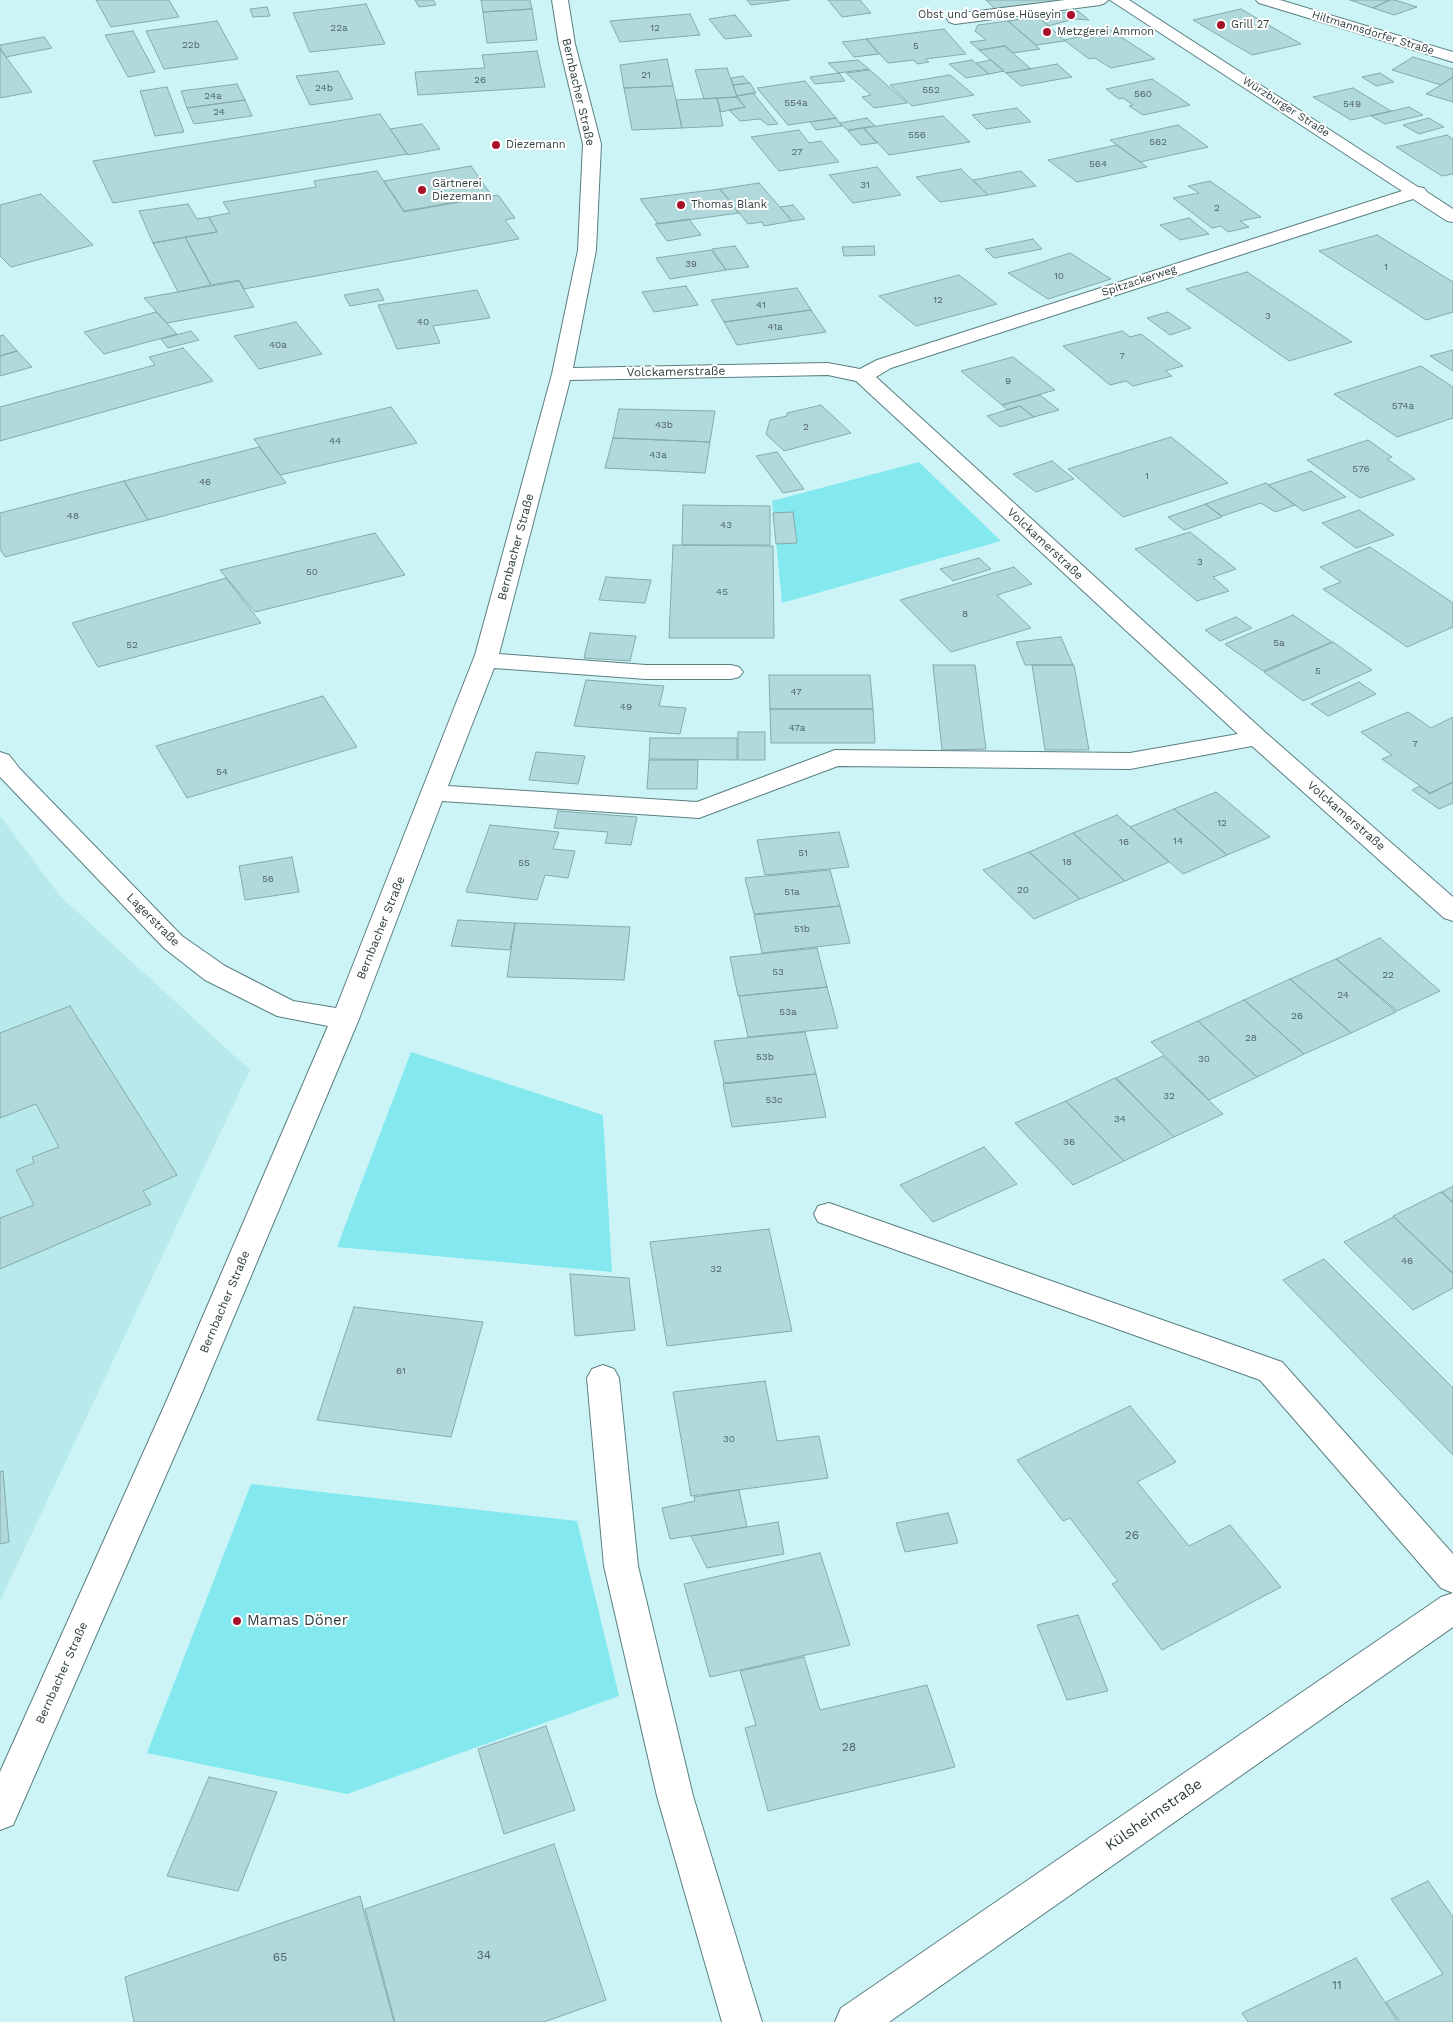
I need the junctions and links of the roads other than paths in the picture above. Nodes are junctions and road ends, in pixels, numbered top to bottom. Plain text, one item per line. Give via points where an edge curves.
1 (560, 0) edge
2 (1100, 0) edge
3 (1118, 0) edge
4 (1264, 0) edge
5 (955, 19) dead end
6 (1453, 57) edge
7 (1418, 192) junction
8 (1453, 217) edge
9 (562, 374) junction
10 (863, 376) junction
11 (485, 660) junction
12 (732, 672) dead end
13 (1257, 738) junction
14 (0, 760) edge
15 (434, 793) junction
16 (1453, 912) edge
17 (345, 1019) junction
18 (829, 1214) dead end
19 (602, 1378) dead end
20 (1453, 1578) edge
21 (1453, 1608) edge
22 (0, 1813) edge
23 (742, 2022) edge
24 (855, 2022) edge

1 - 9 street, Bernbacher Straße via 567,44 592,144 587,250
2 - 5 street
3 - 7 street, Würzburger Straße
4 - 6 street, Hiltmannsdorfer Straße
7 - 8 street, Würzburger Straße
7 - 10 street, Spitzackerweg via 884,364
9 - 10 street, Volckamerstraße via 828,370
9 - 11 street, Bernbacher Straße
10 - 13 street, Volckamerstraße
11 - 12 street via 646,672
11 - 15 street, Bernbacher Straße
13 - 15 street via 1130,761 836,758 699,810
13 - 16 street, Volckamerstraße
14 - 17 street, Lagerstraße via 173,942 215,973 287,1009
15 - 17 street, Bernbacher Straße
17 - 22 street, Bernbacher Straße via 182,1402
18 - 20 street via 1271,1371
19 - 23 street via 622,1566 675,1796
21 - 24 street, Külsheimstraße

